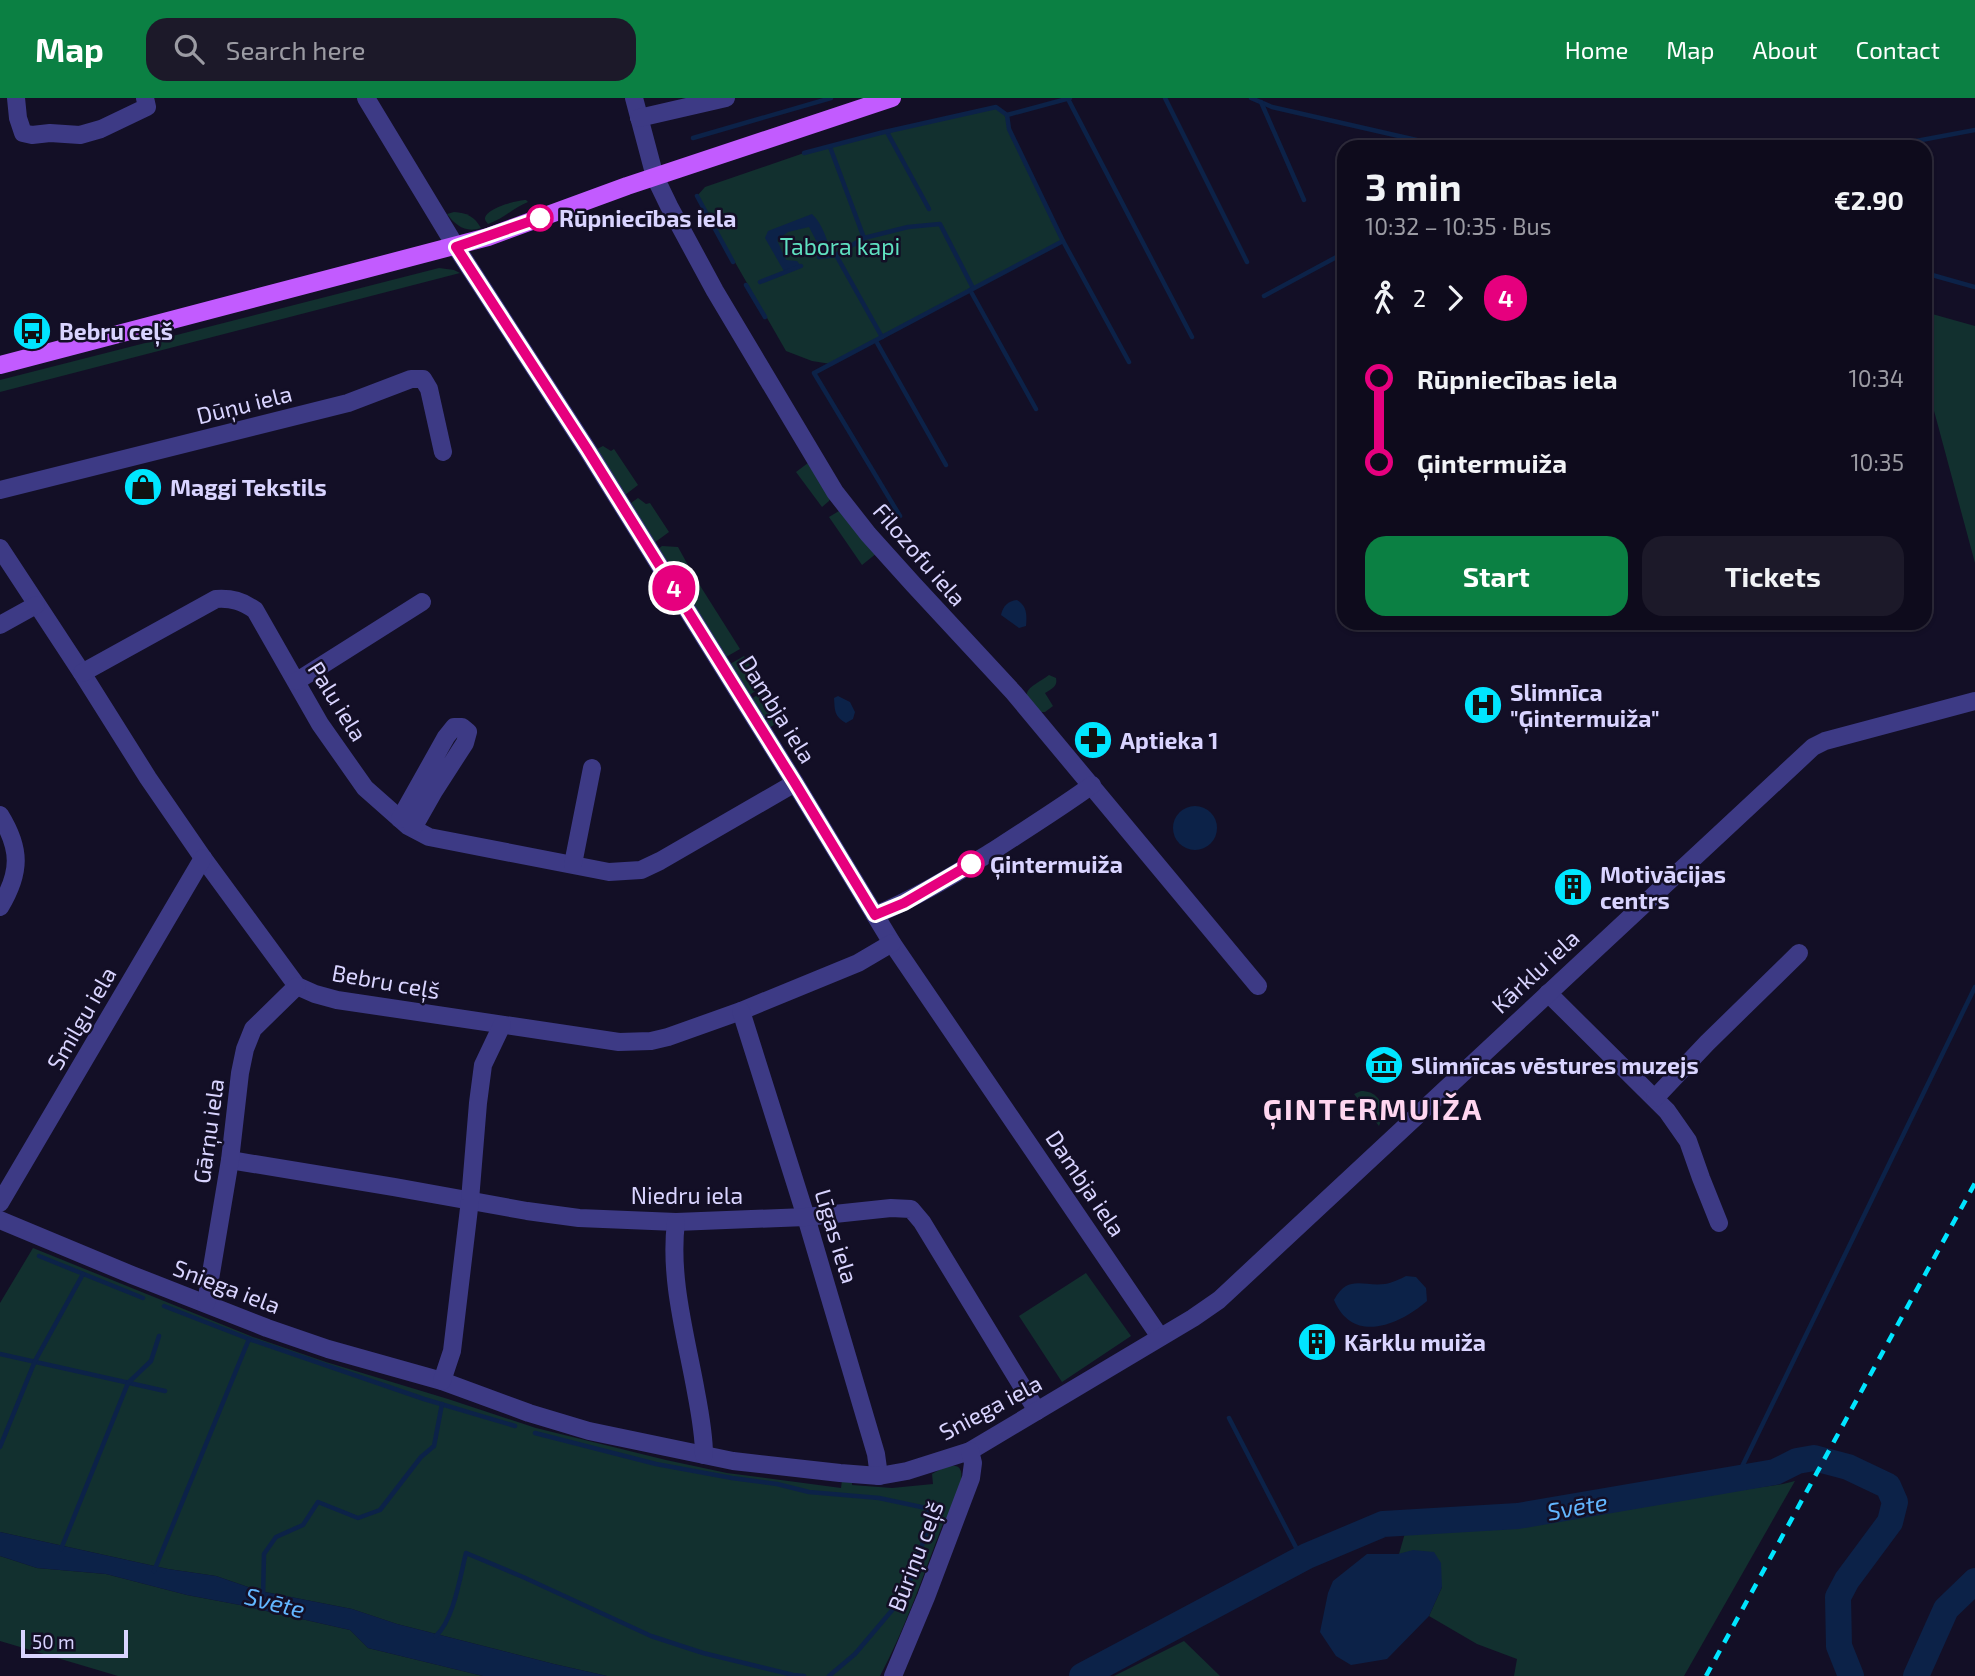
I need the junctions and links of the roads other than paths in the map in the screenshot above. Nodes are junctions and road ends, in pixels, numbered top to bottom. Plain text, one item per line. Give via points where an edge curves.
1 (16, 98) edge
2 (145, 98) edge
3 (366, 98) edge
4 (634, 98) edge
5 (726, 98) edge
6 (892, 98) edge
7 (639, 118) junction
8 (655, 177) junction
9 (456, 247) junction
10 (0, 365) edge
11 (443, 452) dead end
12 (0, 490) edge
13 (0, 548) edge
14 (422, 602) dead end
15 (36, 605) junction
16 (0, 625) edge
17 (82, 673) junction
18 (297, 681) junction
19 (1975, 701) edge
20 (592, 768) dead end
21 (795, 783) junction
22 (1091, 785) junction
23 (0, 815) edge
24 (407, 824) junction
25 (203, 858) junction
26 (573, 864) junction
27 (0, 907) edge
28 (875, 915) junction
29 (892, 943) junction
30 (1799, 953) dead end
31 (297, 986) junction
32 (1258, 986) dead end
33 (1548, 993) junction
34 (741, 1011) junction
35 (502, 1025) junction
36 (1655, 1098) junction
37 (230, 1160) junction
38 (470, 1200) junction
39 (0, 1203) edge
40 (806, 1217) junction
41 (0, 1220) edge
42 (676, 1222) junction
43 (1719, 1223) dead end
44 (206, 1303) junction
45 (1160, 1337) junction
46 (442, 1381) junction
47 (1037, 1411) junction
48 (970, 1451) junction
49 (704, 1455) junction
50 (878, 1476) junction
51 (893, 1676) edge

1 - 2 street via 23,133 80,135 146,107
3 - 9 street, Dambja iela
4 - 7 street, Filozofu iela
5 - 7 street
6 - 8 main road
7 - 8 street, Filozofu iela
8 - 9 main road
8 - 22 street, Filozofu iela via 715,292 835,492
9 - 10 main road
9 - 21 street, Dambja iela
11 - 12 street, Dūņu iela via 429,389 424,379 411,379 348,403
13 - 15 street, Bebru ceļš
14 - 18 street
15 - 16 street
15 - 17 street, Bebru ceļš
17 - 18 street, Palu iela via 216,599 229,598 255,610
17 - 25 street, Bebru ceļš
18 - 24 street, Palu iela via 320,724 365,788
19 - 33 street, Kārklu iela via 1813,747
20 - 26 street
21 - 26 street, Palu iela via 641,870 609,872
21 - 28 street, Dambja iela
22 - 28 street via 971,864
22 - 32 street, Filozofu iela
23 - 27 street via 17,858
24 - 24 street via 446,737 454,727 461,727 468,732 465,743
24 - 26 street, Palu iela via 429,837
25 - 31 street, Bebru ceļš
25 - 39 street, Smilgu iela
28 - 29 street, Dambja iela
29 - 34 street, Bebru ceļš via 858,963
29 - 45 street, Dambja iela
30 - 36 street
31 - 35 street, Bebru ceļš via 337,1000
31 - 37 street, Gārņu iela via 253,1028 240,1073
33 - 36 street
33 - 45 street, Kārklu iela via 1219,1300
34 - 35 street, Bebru ceļš via 668,1037 635,1042
34 - 40 street, Līgas iela
35 - 38 street via 483,1065
36 - 43 street via 1688,1141
37 - 38 street, Niedru iela
37 - 44 street, Gārņu iela
38 - 42 street, Niedru iela via 579,1218
38 - 46 street via 452,1351
40 - 42 street, Niedru iela
40 - 47 street, Niedru iela via 911,1209
40 - 50 street, Līgas iela via 876,1454
41 - 44 street, Sniega iela
42 - 49 street via 677,1284
44 - 46 street, Sniega iela via 328,1349
45 - 47 street, Sniega iela
46 - 49 street, Sniega iela via 589,1431
47 - 48 street, Sniega iela
48 - 50 street, Sniega iela
48 - 51 street, Būriņu ceļš via 971,1478
49 - 50 street, Sniega iela

